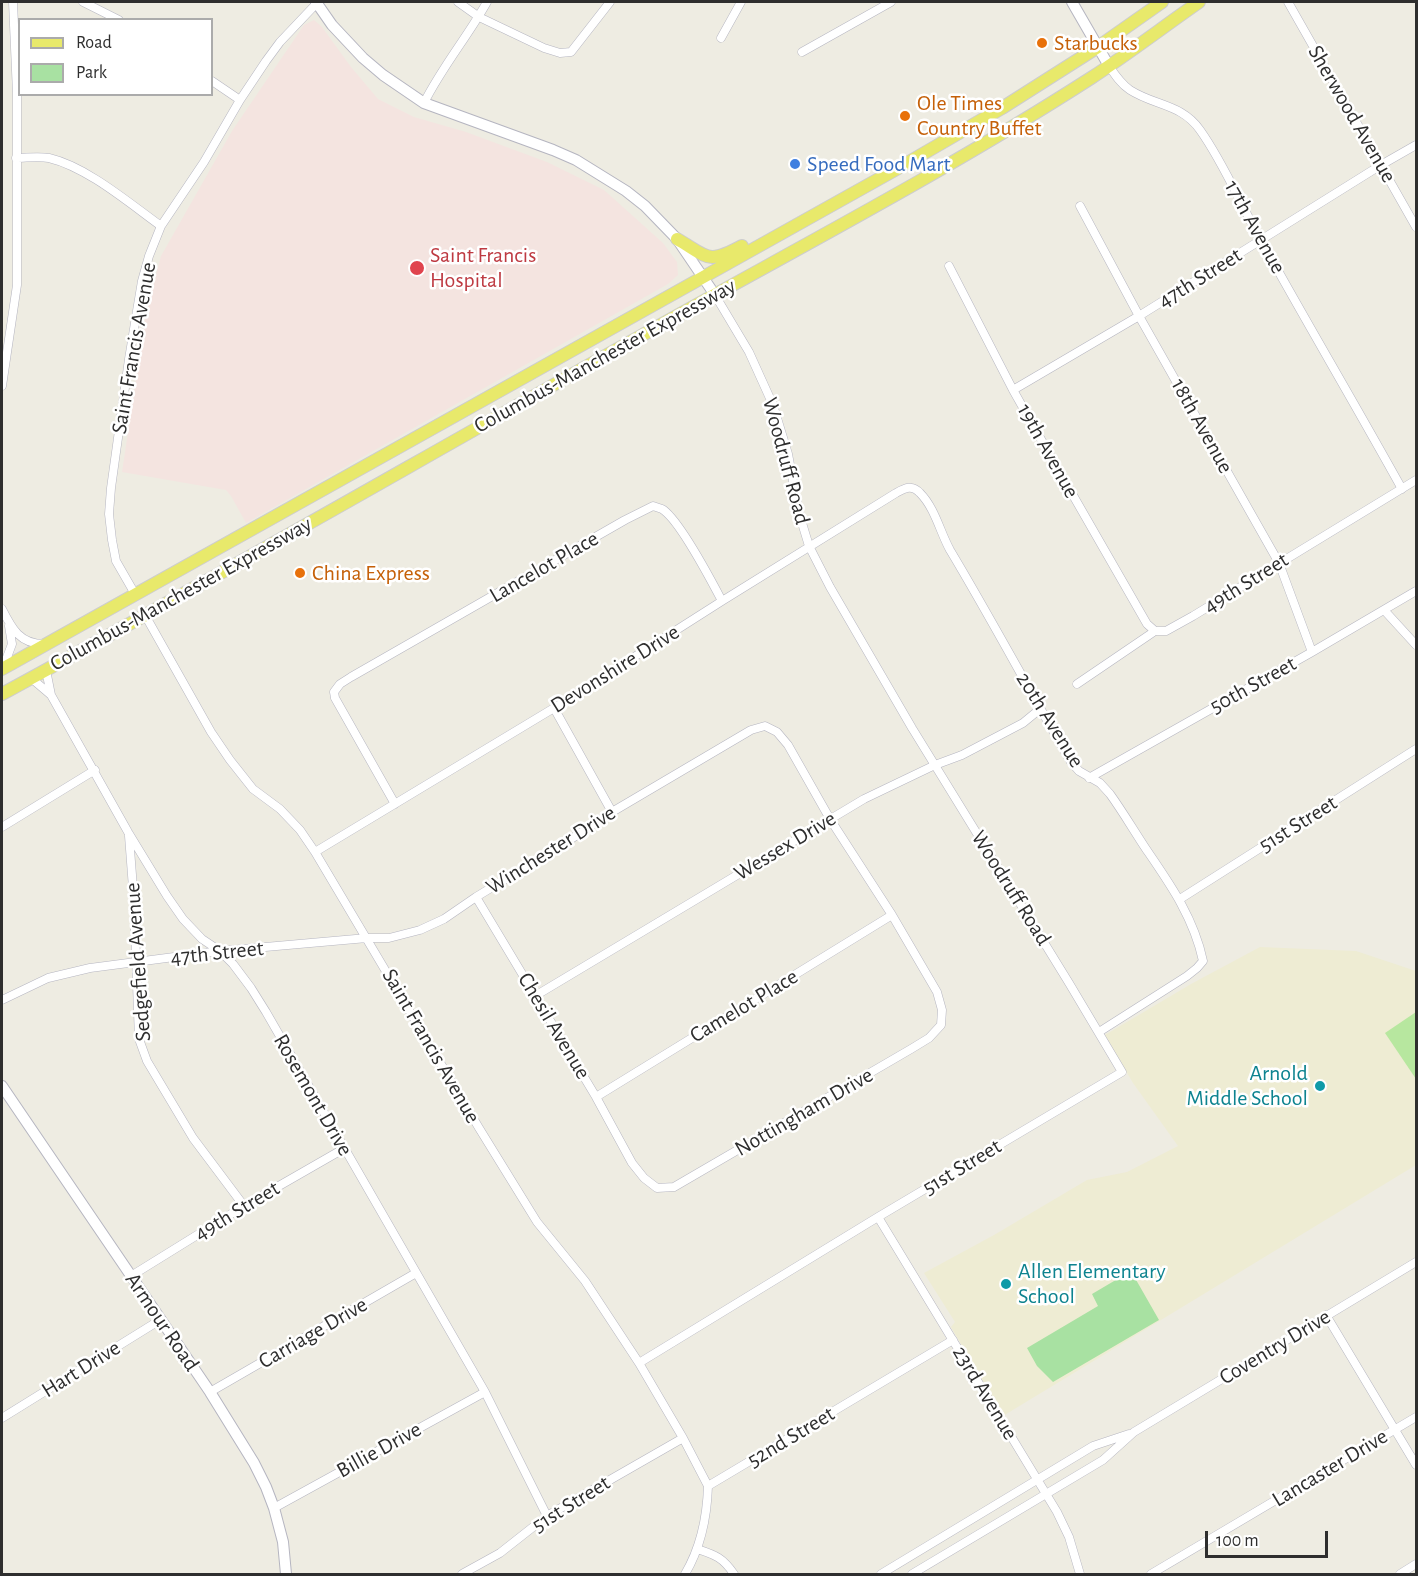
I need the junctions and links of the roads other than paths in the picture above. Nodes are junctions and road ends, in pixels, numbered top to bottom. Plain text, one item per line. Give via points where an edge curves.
1 (13, 2) edge
2 (83, 2) edge
3 (317, 2) edge
4 (458, 2) edge
5 (487, 2) edge
6 (610, 2) edge
7 (741, 2) edge
8 (891, 2) edge
9 (1072, 2) edge
10 (1162, 2) edge
11 (1199, 2) edge
12 (1288, 2) edge
13 (479, 16) junction
14 (115, 18) edge
15 (721, 38) dead end
16 (1098, 47) junction
17 (802, 52) dead end
18 (1110, 66) junction
19 (213, 82) edge
20 (240, 100) junction
21 (424, 103) junction
22 (1416, 145) edge
23 (16, 158) junction
24 (1381, 165) junction
25 (1080, 206) dead end
26 (161, 226) junction
27 (1416, 227) edge
28 (677, 239) junction
29 (771, 239) junction
30 (1261, 240) junction
31 (949, 266) dead end
32 (702, 278) junction
33 (715, 295) junction
34 (1139, 316) junction
35 (2, 386) edge
36 (1013, 390) junction
37 (487, 397) junction
38 (426, 457) junction
39 (1416, 480) edge
40 (914, 488) joint
41 (1402, 489) junction
42 (809, 546) junction
43 (1279, 563) junction
44 (1416, 591) edge
45 (135, 594) junction
46 (722, 601) junction
47 (2, 609) edge
48 (1384, 610) junction
49 (145, 615) junction
50 (8, 622) junction
51 (1155, 631) junction
52 (47, 644) junction
53 (1416, 645) edge
54 (1312, 652) junction
55 (2, 668) edge
56 (46, 670) junction
57 (31, 678) junction
58 (1077, 684) dead end
59 (2, 694) edge
60 (51, 694) junction
61 (554, 708) junction
62 (1040, 709) junction
63 (1416, 749) edge
64 (935, 765) junction
65 (95, 770) junction
66 (1089, 778) junction
67 (395, 804) junction
68 (612, 812) junction
69 (830, 819) junction
70 (2, 826) edge
71 (128, 832) junction
72 (315, 852) junction
73 (476, 897) junction
74 (1180, 899) junction
75 (892, 915) junction
76 (367, 938) junction
77 (220, 951) junction
78 (136, 961) junction
79 (536, 996) junction
80 (2, 1000) edge
81 (1099, 1032) junction
82 (2, 1086) edge
83 (596, 1097) junction
84 (345, 1148) junction
85 (629, 1157) joint
86 (244, 1206) junction
87 (879, 1217) junction
88 (1416, 1262) edge
89 (416, 1273) junction
90 (131, 1276) junction
91 (1326, 1315) junction
92 (160, 1320) junction
93 (953, 1340) junction
94 (639, 1364) junction
95 (210, 1392) junction
96 (485, 1392) junction
97 (1416, 1417) edge
98 (2, 1418) edge
99 (1395, 1430) junction
100 (1134, 1432) junction
101 (682, 1438) junction
102 (1416, 1465) edge
103 (1038, 1480) junction
104 (708, 1486) junction
105 (1046, 1494) junction
106 (274, 1508) junction
107 (547, 1516) junction
108 (697, 1549) junction
109 (1416, 1564) edge
110 (286, 1575) edge
111 (462, 1575) edge
112 (685, 1575) edge
113 (734, 1575) edge
114 (881, 1575) edge
115 (912, 1575) edge
116 (1080, 1575) edge
117 (1151, 1575) edge
118 (1400, 1575) edge

1 - 23 street
2 - 14 street
3 - 20 street, Saint Francis Avenue via 280,42
3 - 21 street, Woodruff Road via 332,25 363,58
4 - 13 street
5 - 13 street
6 - 13 street via 571,52 560,53 540,46
7 - 15 street
8 - 17 street
9 - 16 street, 17th Avenue
10 - 16 main road, Columbus-Manchester Expressway
11 - 18 main road, Columbus-Manchester Expressway
12 - 24 street, Sherwood Avenue
13 - 21 street
16 - 18 street, 17th Avenue
16 - 29 main road, Columbus-Manchester Expressway via 993,113
18 - 30 street, 17th Avenue via 1129,89 1173,107 1194,121
18 - 33 main road, Columbus-Manchester Expressway via 909,188
19 - 20 street
20 - 26 street, Saint Francis Avenue
21 - 28 street, Woodruff Road via 576,160 626,191
22 - 24 street, 47th Street
23 - 26 street via 46,157 64,163
23 - 35 street via 17,285
24 - 27 street, Sherwood Avenue
24 - 30 street, 47th Street
25 - 34 street, 18th Avenue
26 - 45 street, Saint Francis Avenue via 142,281 109,514 116,561
28 - 29 main road via 713,258 755,239
28 - 32 street, Woodruff Road
29 - 32 main road, Columbus-Manchester Expressway
30 - 34 street, 47th Street
30 - 41 street, 17th Avenue
31 - 36 street, 19th Avenue
32 - 33 street, Woodruff Road
32 - 37 main road, Columbus-Manchester Expressway
33 - 38 main road, Columbus-Manchester Expressway
33 - 42 street, Woodruff Road via 749,352 773,405
34 - 36 street, 47th Street
34 - 43 street, 18th Avenue
36 - 51 street, 19th Avenue via 1122,582
37 - 38 main road via 487,413 435,445
37 - 45 main road, Columbus-Manchester Expressway
38 - 49 main road, Columbus-Manchester Expressway
39 - 41 street, 49th Street
40 - 42 street, Devonshire Drive via 896,493
40 - 62 street, 20th Avenue via 926,500 946,543
41 - 43 street, 49th Street
42 - 46 street, Devonshire Drive
42 - 64 street, Woodruff Road
43 - 51 street, 49th Street via 1166,631
43 - 54 street, 18th Avenue
44 - 48 street, 50th Street
45 - 52 main road, Columbus-Manchester Expressway
46 - 61 street, Devonshire Drive
46 - 67 street, Lancelot Place via 671,518 653,506 351,677 334,692
47 - 50 street
48 - 53 street
48 - 54 street, 50th Street
49 - 56 main road, Columbus-Manchester Expressway
49 - 72 street, Saint Francis Avenue via 230,760 253,789 300,830
50 - 52 street via 23,639
50 - 55 street via 12,644
51 - 58 street, 49th Street
52 - 55 main road, Columbus-Manchester Expressway
54 - 66 street, 50th Street
56 - 57 main road, Columbus-Manchester Expressway
56 - 60 street, Rosemont Drive
57 - 59 main road, Columbus-Manchester Expressway
57 - 60 street, Rosemont Drive
60 - 65 street, Rosemont Drive
61 - 67 street, Devonshire Drive
61 - 68 street
62 - 64 street, Wessex Drive via 1023,723
62 - 66 street, 20th Avenue via 1071,762
63 - 74 street, 51st Street
64 - 69 street, Wessex Drive
64 - 81 street, Woodruff Road
65 - 70 street
65 - 71 street, Rosemont Drive
66 - 74 street, 20th Avenue via 1110,794
67 - 72 street, Devonshire Drive
68 - 69 street, Winchester Drive via 751,730 765,726 777,732 788,745
68 - 73 street, Winchester Drive
69 - 75 street
69 - 79 street, Wessex Drive
71 - 77 street, Rosemont Drive via 183,919
71 - 78 street, Sedgefield Avenue
72 - 76 street, Saint Francis Avenue
73 - 76 street, Winchester Drive via 420,930 389,938
73 - 79 street, Chesil Avenue
74 - 81 street, 20th Avenue via 1203,961 1187,976
75 - 83 street, Camelot Place
75 - 85 street, Nottingham Drive via 937,992 941,1025 929,1038 674,1187 657,1188
76 - 77 street, 47th Street
76 - 94 street, Saint Francis Avenue via 537,1222 585,1281
77 - 78 street, 47th Street
77 - 84 street, Rosemont Drive via 251,988
78 - 80 street, 47th Street via 48,978
78 - 86 street, Sedgefield Avenue via 139,1039 147,1061 193,1138
79 - 83 street, Chesil Avenue
81 - 87 street, 51st Street via 1122,1072
82 - 90 street, Armour Road
83 - 85 street, Chesil Avenue
84 - 86 street, 49th Street
84 - 89 street, Rosemont Drive
86 - 90 street, 49th Street
87 - 93 street, 23rd Avenue
87 - 94 street, 51st Street
88 - 91 street, Coventry Drive
89 - 95 street, Carriage Drive
89 - 96 street, Rosemont Drive
90 - 92 street, Armour Road
91 - 99 street
91 - 100 street, Coventry Drive
92 - 95 street, Armour Road
92 - 98 street, Hart Drive
93 - 103 street, 23rd Avenue
93 - 104 street, 52nd Street
94 - 101 street, Saint Francis Avenue
95 - 106 street, Armour Road via 254,1463
96 - 106 street, Billie Drive
96 - 107 street, Rosemont Drive
97 - 99 street, Lancaster Drive
99 - 102 street
99 - 117 street, Lancaster Drive
100 - 103 street, Coventry Drive via 1093,1446
100 - 105 street, Coventry Drive via 1103,1460
101 - 104 street, Saint Francis Avenue
101 - 107 street, 51st Street
103 - 105 street, 23rd Avenue
103 - 114 street, Coventry Drive
104 - 108 street via 706,1515
105 - 115 street, Coventry Drive
105 - 116 street, 23rd Avenue via 1069,1537
106 - 110 street, Armour Road
107 - 111 street, 51st Street
108 - 112 street
108 - 113 street via 722,1558
109 - 118 street

